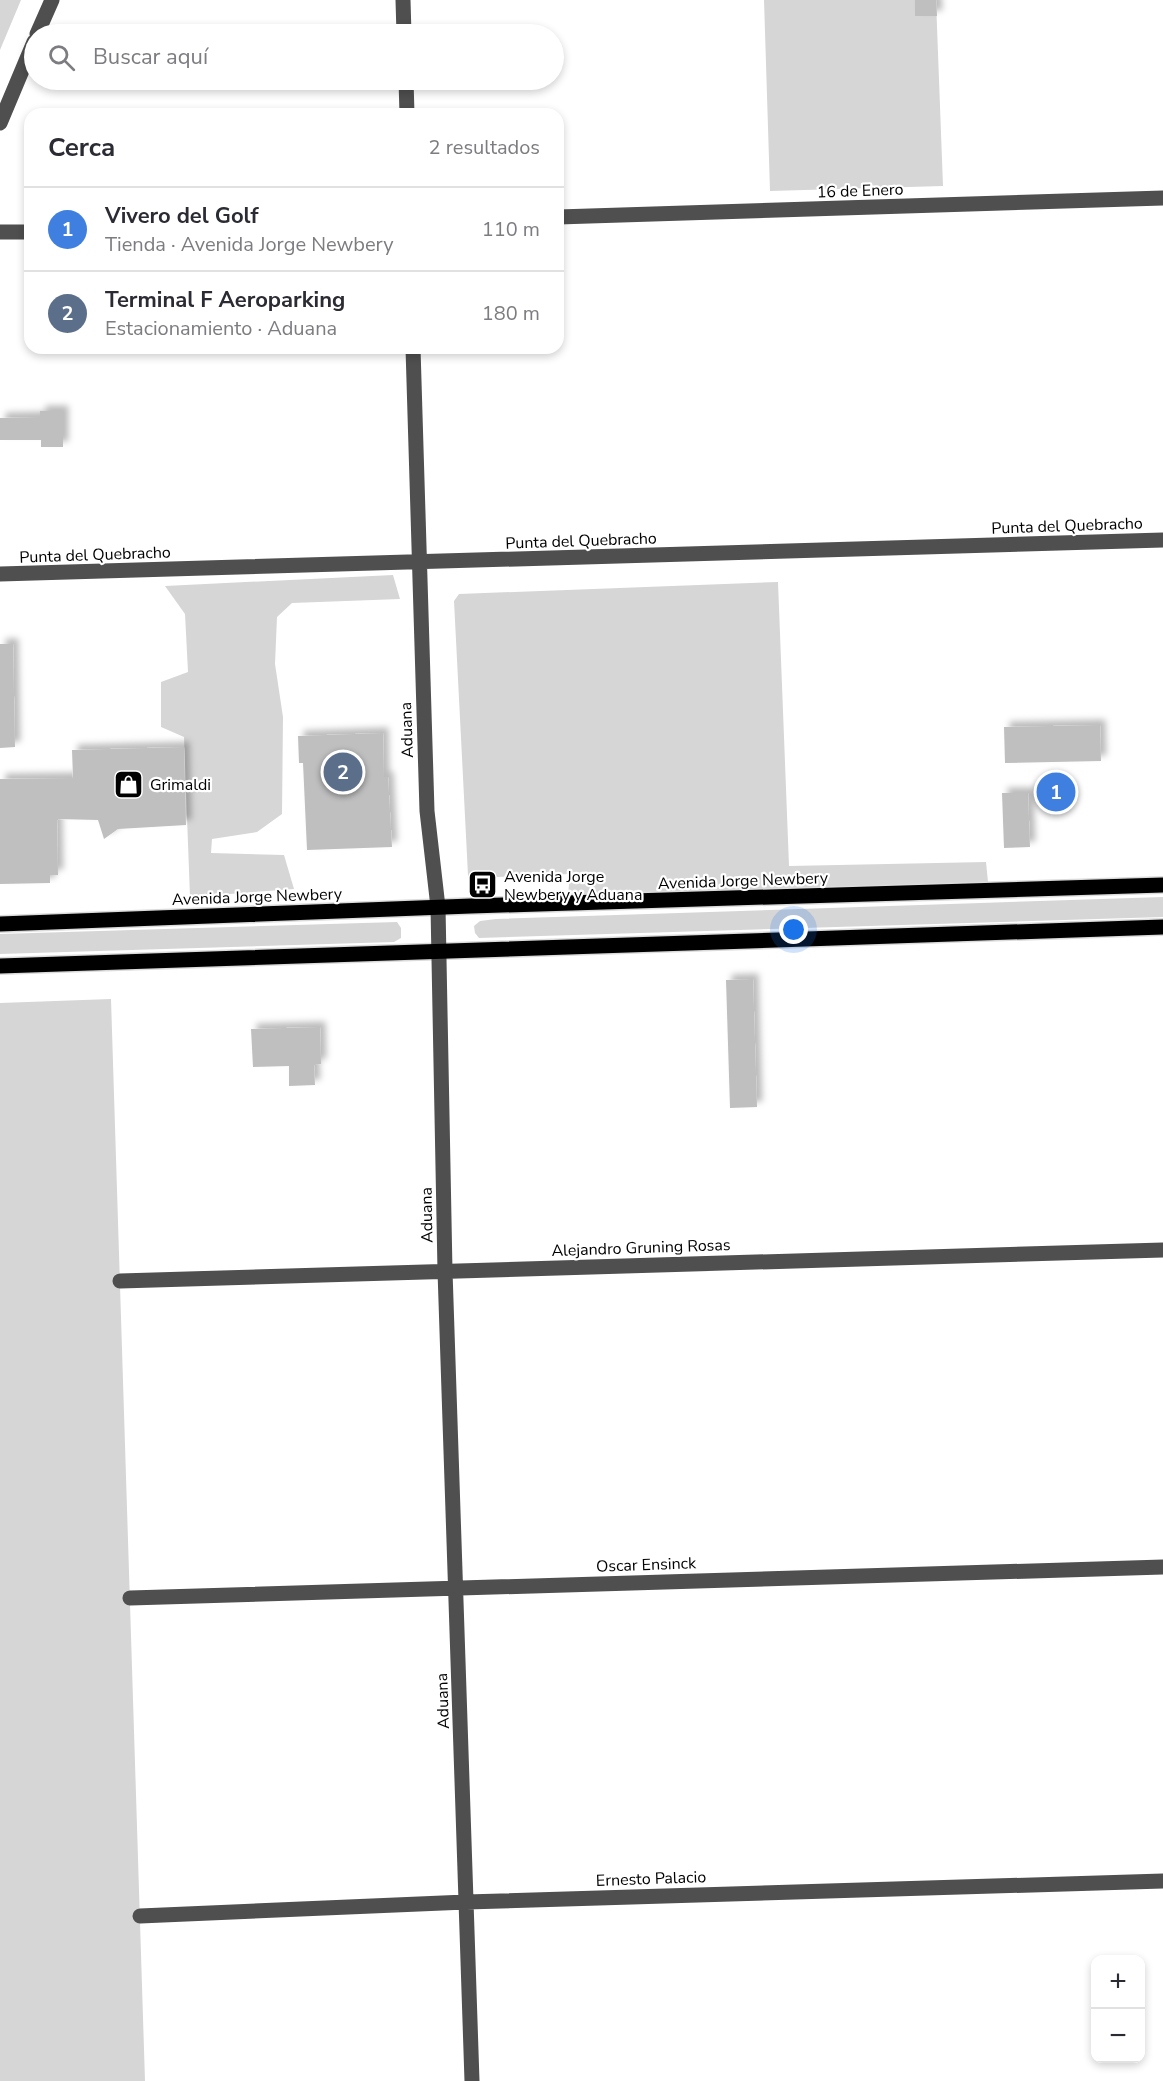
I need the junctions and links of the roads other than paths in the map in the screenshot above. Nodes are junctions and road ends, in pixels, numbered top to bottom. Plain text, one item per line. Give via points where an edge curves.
1 (52, 0) edge
2 (403, 0) edge
3 (42, 24) edge
4 (404, 24) edge
5 (24, 66) edge
6 (406, 90) edge
7 (407, 108) edge
8 (0, 123) edge
9 (1163, 198) edge
10 (564, 217) edge
11 (0, 232) edge
12 (24, 232) edge
13 (414, 354) edge
14 (1163, 540) edge
15 (419, 563) junction
16 (0, 574) edge
17 (1163, 885) edge
18 (438, 907) junction
19 (0, 924) edge
20 (1163, 927) edge
21 (439, 950) junction
22 (0, 966) edge
23 (1163, 1250) edge
24 (445, 1271) junction
25 (120, 1281) dead end
26 (1163, 1567) edge
27 (456, 1588) junction
28 (130, 1598) dead end
29 (1163, 1881) edge
30 (466, 1902) junction
31 (140, 1916) dead end
32 (472, 2081) edge

1 - 3 street
2 - 4 street
5 - 8 street
6 - 7 street
9 - 10 street, 16 de Enero
11 - 12 street
13 - 15 street, Aduana
14 - 15 street, Punta del Quebracho
15 - 16 street, Punta del Quebracho
15 - 18 street, Aduana via 427,811
17 - 18 main road, Avenida Jorge Newbery
18 - 19 main road, Avenida Jorge Newbery
18 - 21 street, Aduana
20 - 21 main road
21 - 22 main road
21 - 24 street, Aduana
23 - 24 street, Alejandro Gruning Rosas
24 - 25 street, Alejandro Gruning Rosas
24 - 27 street, Aduana
26 - 27 street, Oscar Ensinck
27 - 28 street, Oscar Ensinck
27 - 30 street, Aduana
29 - 30 street, Ernesto Palacio
30 - 31 street, Ernesto Palacio
30 - 32 street, Aduana

